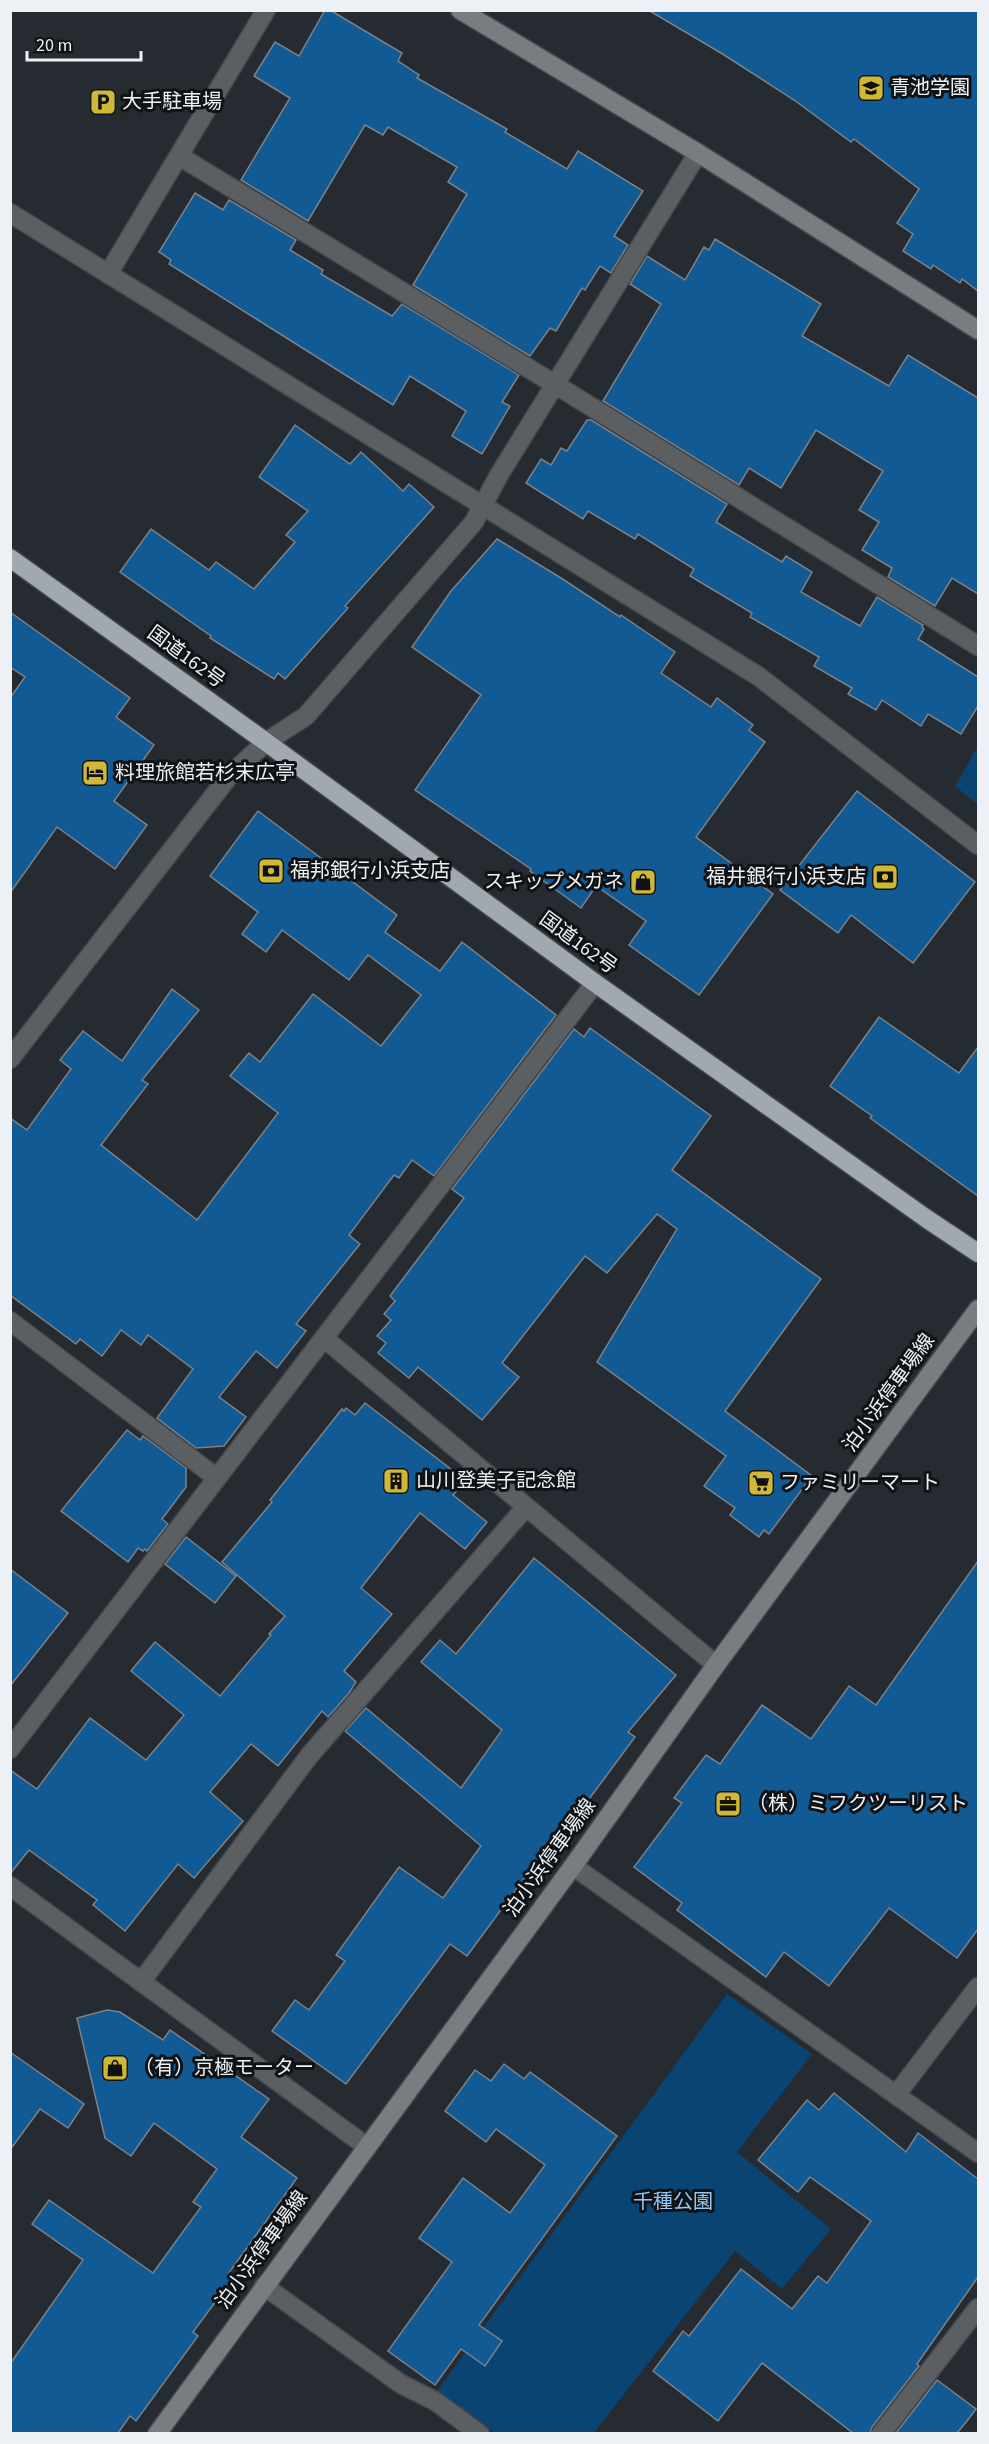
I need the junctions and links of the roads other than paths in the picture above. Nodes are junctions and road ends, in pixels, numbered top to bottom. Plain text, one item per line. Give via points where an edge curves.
1 (266, 10) edge
2 (460, 10) edge
3 (698, 153) junction
4 (179, 156) junction
5 (10, 213) edge
6 (108, 274) junction
7 (978, 330) edge
8 (556, 385) junction
9 (482, 506) junction
10 (10, 558) edge
11 (978, 646) edge
12 (266, 742) junction
13 (978, 845) edge
14 (595, 983) junction
15 (10, 1059) edge
16 (978, 1253) edge
17 (978, 1309) edge
18 (10, 1321) edge
19 (325, 1339) junction
20 (217, 1478) junction
21 (526, 1507) junction
22 (716, 1665) junction
23 (10, 1749) edge
24 (573, 1866) junction
25 (10, 1886) edge
26 (141, 1982) junction
27 (978, 1986) edge
28 (896, 2095) junction
29 (366, 2146) junction
30 (978, 2153) edge
31 (264, 2286) junction
32 (978, 2308) edge
33 (157, 2433) edge
34 (480, 2433) edge
35 (881, 2433) edge

1 - 4 street
2 - 3 main road
3 - 7 main road
3 - 8 street
4 - 6 street
4 - 8 street
5 - 6 street
6 - 9 street
8 - 9 street
8 - 11 street
9 - 12 street via 474,522 306,716
9 - 13 street via 758,676
10 - 12 highway, 国道162号
12 - 14 highway, 国道162号
12 - 15 street via 229,776
14 - 16 highway, 国道162号
14 - 19 street
17 - 22 main road, 泊小浜停車場線
18 - 20 street
19 - 20 street
19 - 21 street
20 - 23 street
21 - 22 street
21 - 26 street via 309,1756
22 - 24 main road, 泊小浜停車場線
24 - 28 street
24 - 29 main road, 泊小浜停車場線
25 - 26 street
26 - 29 street
27 - 28 street
28 - 30 street
29 - 31 main road, 泊小浜停車場線
31 - 33 main road, 泊小浜停車場線
31 - 34 street via 401,2384 435,2400
32 - 35 street

